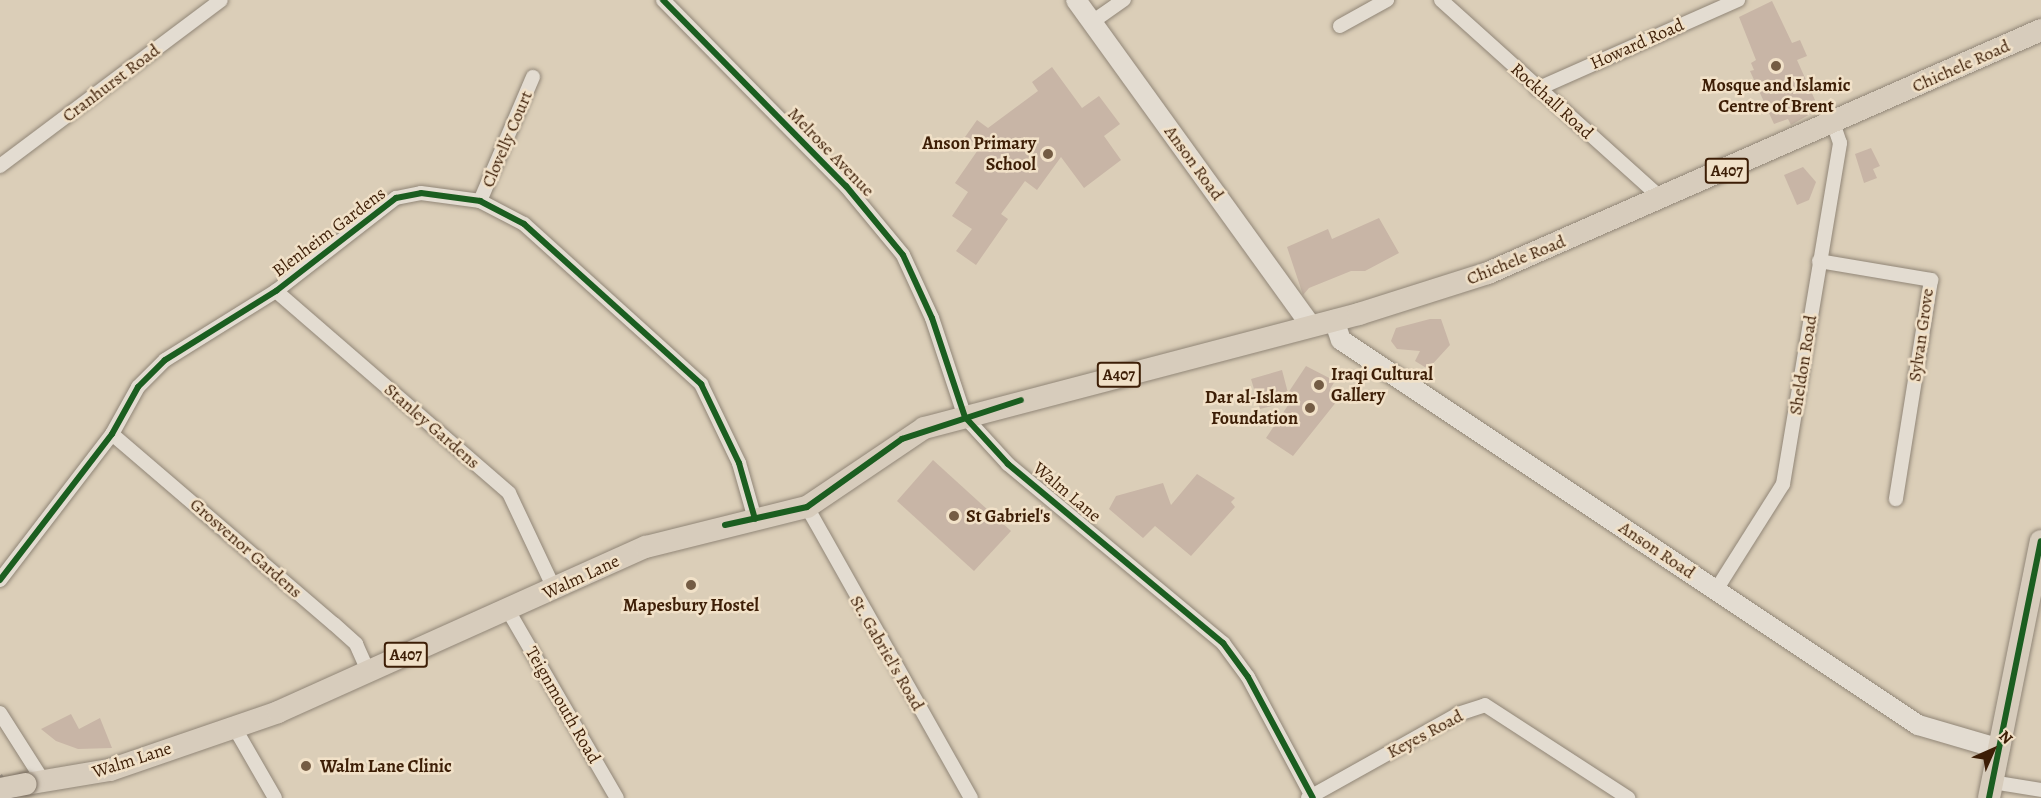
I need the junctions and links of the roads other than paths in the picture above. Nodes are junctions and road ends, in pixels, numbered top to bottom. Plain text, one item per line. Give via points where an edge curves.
1 (221, 0) edge
2 (663, 0) edge
3 (1076, 0) edge
4 (1124, 0) edge
5 (1387, 0) edge
6 (1442, 0) edge
7 (1738, 0) edge
8 (1092, 22) junction
9 (1340, 26) dead end
10 (2041, 30) edge
11 (533, 77) dead end
12 (1537, 88) junction
13 (1833, 123) junction
14 (0, 166) edge
15 (1664, 200) junction
16 (480, 201) junction
17 (1819, 261) junction
18 (276, 291) junction
19 (1334, 320) junction
20 (1311, 326) junction
21 (965, 417) junction
22 (112, 434) junction
23 (1896, 499) dead end
24 (807, 507) junction
25 (755, 519) junction
26 (2041, 541) edge
27 (0, 580) edge
28 (554, 588) junction
29 (1716, 590) junction
30 (2035, 611) edge
31 (509, 612) junction
32 (368, 671) junction
33 (0, 713) edge
34 (233, 724) junction
35 (2000, 749) junction
36 (35, 783) junction
37 (0, 789) edge
38 (1990, 790) edge
39 (2041, 790) edge
40 (1311, 797) edge
41 (275, 798) edge
42 (617, 798) edge
43 (971, 798) edge
44 (1628, 798) edge

1 - 14 street, Cranhurst Road
2 - 21 street, Melrose Avenue via 846,186 903,255 932,318
3 - 8 street, Anson Road
4 - 8 street
5 - 9 street
6 - 12 street, Rockhall Road
7 - 12 street, Howard Road
8 - 20 street, Anson Road
10 - 13 main road, Chichele Road / A407
11 - 16 street, Clovelly Court
12 - 15 street, Rockhall Road
13 - 15 main road, Chichele Road / A407
13 - 17 street, Sheldon Road via 1840,143
15 - 19 main road, Chichele Road / A407 via 1488,273
16 - 18 street, Blenheim Gardens via 421,193 396,198
16 - 25 street, Blenheim Gardens via 524,224 701,384 739,463
17 - 23 street, Sylvan Grove via 1931,280
17 - 29 street, Sheldon Road via 1783,484
18 - 22 street, Blenheim Gardens via 165,360 138,387
18 - 28 street, Stanley Gardens via 509,493
19 - 20 main road, Chichele Road / A407
19 - 29 street, Anson Road via 1341,340
20 - 21 main road, Chichele Road / A407
21 - 24 main road, Walm Lane / A407 via 902,439
21 - 40 street, Walm Lane via 1008,464 1223,644 1248,677
22 - 27 street, Blenheim Gardens
22 - 32 street, Grosvenor Gardens via 349,637
24 - 25 main road, Walm Lane / A407
24 - 43 street, St. Gabriel's Road
25 - 28 main road, Walm Lane / A407 via 646,547
26 - 30 main road
28 - 31 main road, Walm Lane / A407
29 - 35 street, Anson Road via 1918,725
30 - 35 main road
31 - 32 main road, Walm Lane / A407
31 - 42 street, Teignmouth Road
32 - 34 main road, Walm Lane / A407 via 278,712
33 - 36 street
34 - 36 main road, Walm Lane / A407 via 110,770
34 - 41 street
35 - 38 main road
36 - 37 main road, Walm Lane / A407, bridge
38 - 39 street
40 - 44 street, Keyes Road via 1458,714 1485,705

